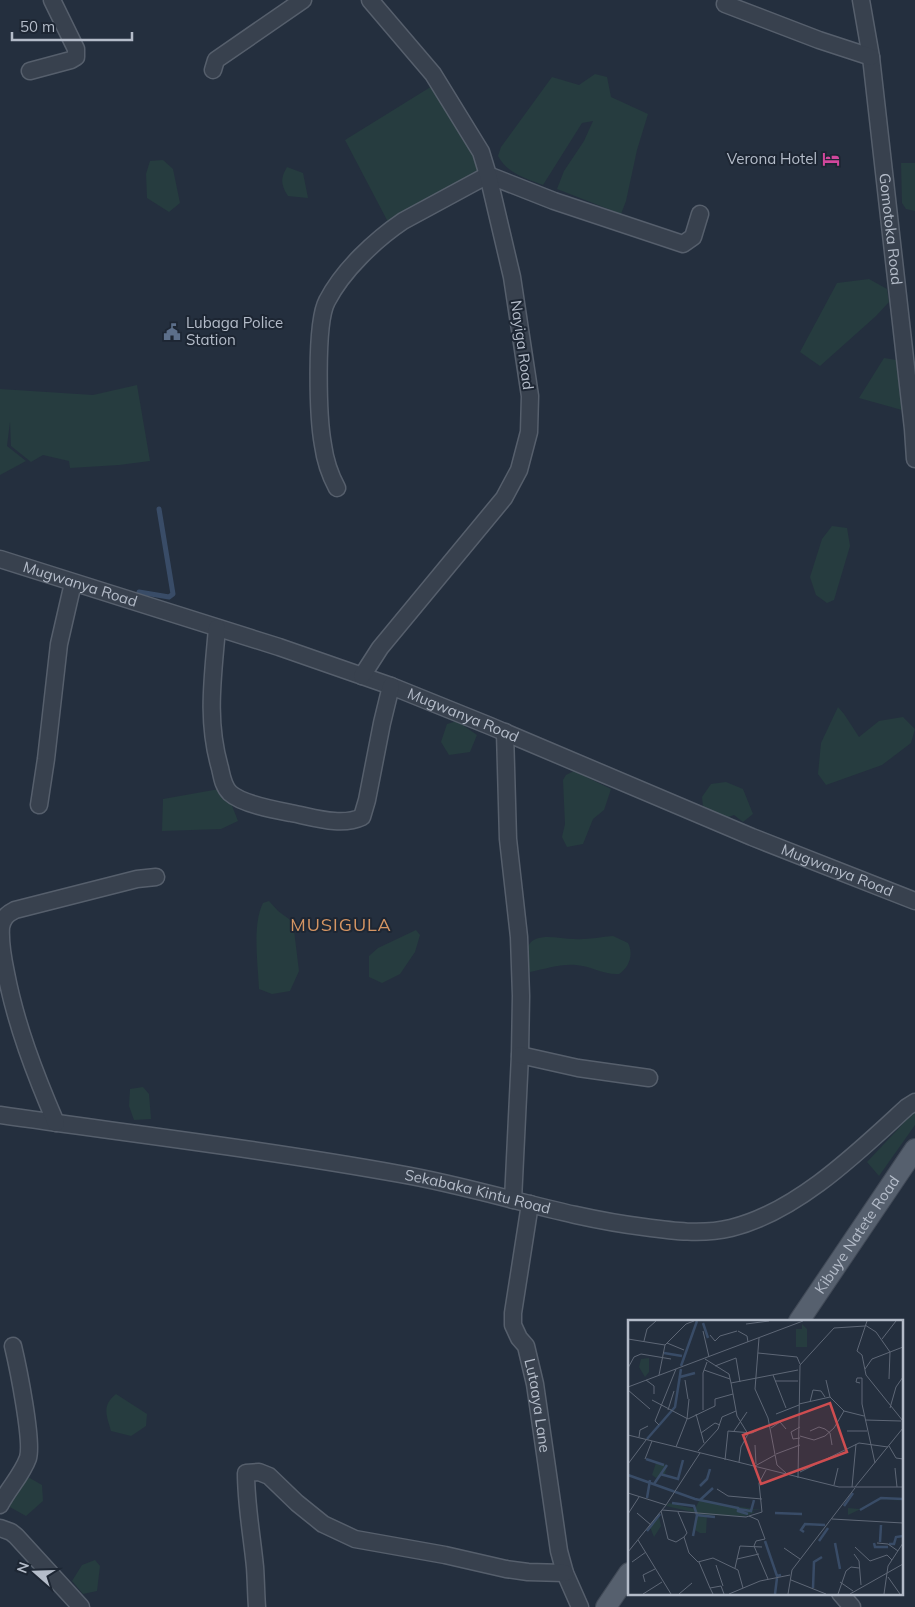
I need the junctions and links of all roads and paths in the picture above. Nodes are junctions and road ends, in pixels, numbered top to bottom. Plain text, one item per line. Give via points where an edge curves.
1 (52, 0) edge
2 (303, 0) edge
3 (370, 0) edge
4 (861, 0) edge
5 (725, 4) dead end
6 (871, 57) junction
7 (213, 70) dead end
8 (30, 71) dead end
9 (488, 175) junction
10 (700, 214) dead end
11 (915, 459) edge
12 (337, 488) dead end
13 (0, 559) edge
14 (73, 583) junction
15 (216, 628) junction
16 (362, 676) junction
17 (391, 686) junction
18 (505, 732) junction
19 (39, 804) dead end
20 (156, 877) dead end
21 (915, 900) edge
22 (520, 1055) junction
23 (648, 1078) dead end
24 (915, 1102) edge
25 (0, 1114) edge
26 (56, 1123) junction
27 (915, 1149) edge
28 (513, 1200) junction
29 (530, 1204) junction
30 (800, 1320) edge
31 (13, 1346) dead end
32 (0, 1505) edge
33 (0, 1528) edge
34 (565, 1573) junction
35 (628, 1574) edge
36 (841, 1594) edge
37 (81, 1607) edge
38 (257, 1607) edge
39 (580, 1607) edge
40 (606, 1607) edge
41 (852, 1607) edge

1 - 8 street via 76,49 76,58
2 - 7 street via 216,60
3 - 9 street, Nayiga Road via 432,74 481,152
4 - 6 street, Gomotoka Road
5 - 6 street
6 - 11 street, Gomotoka Road
9 - 10 street via 683,244 694,237
9 - 12 street via 392,228 365,251 327,301 321,327 320,411 323,447
9 - 16 street, Nayiga Road via 512,277 530,396 529,432 518,470 504,498 380,648
13 - 14 street, Mugwanya Road
14 - 15 street, Mugwanya Road
14 - 19 street via 60,644
15 - 16 street, Mugwanya Road
15 - 17 street via 211,719 214,750 224,786 238,799 320,819 349,822 362,817
16 - 17 street, Mugwanya Road
17 - 18 street, Mugwanya Road
18 - 21 street, Mugwanya Road via 752,837
18 - 22 street via 508,839 519,937
20 - 26 street via 15,910 4,918 0,938 10,993 27,1053
22 - 23 street via 578,1068
22 - 28 street
24 - 29 street, Sekabaka Kintu Road via 820,1182 760,1219 728,1229 696,1232 663,1230
25 - 26 street, Sekabaka Kintu Road
26 - 28 street, Sekabaka Kintu Road via 403,1174
27 - 30 main road, Kibuye Natete Road
28 - 29 street, Sekabaka Kintu Road
29 - 34 street, Lutaaya Lane via 513,1325 526,1346 535,1384
31 - 32 street via 29,1452
33 - 37 street via 16,1536
34 - 38 street via 506,1569 355,1539 323,1524 269,1476 255,1472 246,1473 246,1483
34 - 39 street, Lutaaya Lane
35 - 40 main road
36 - 41 street

